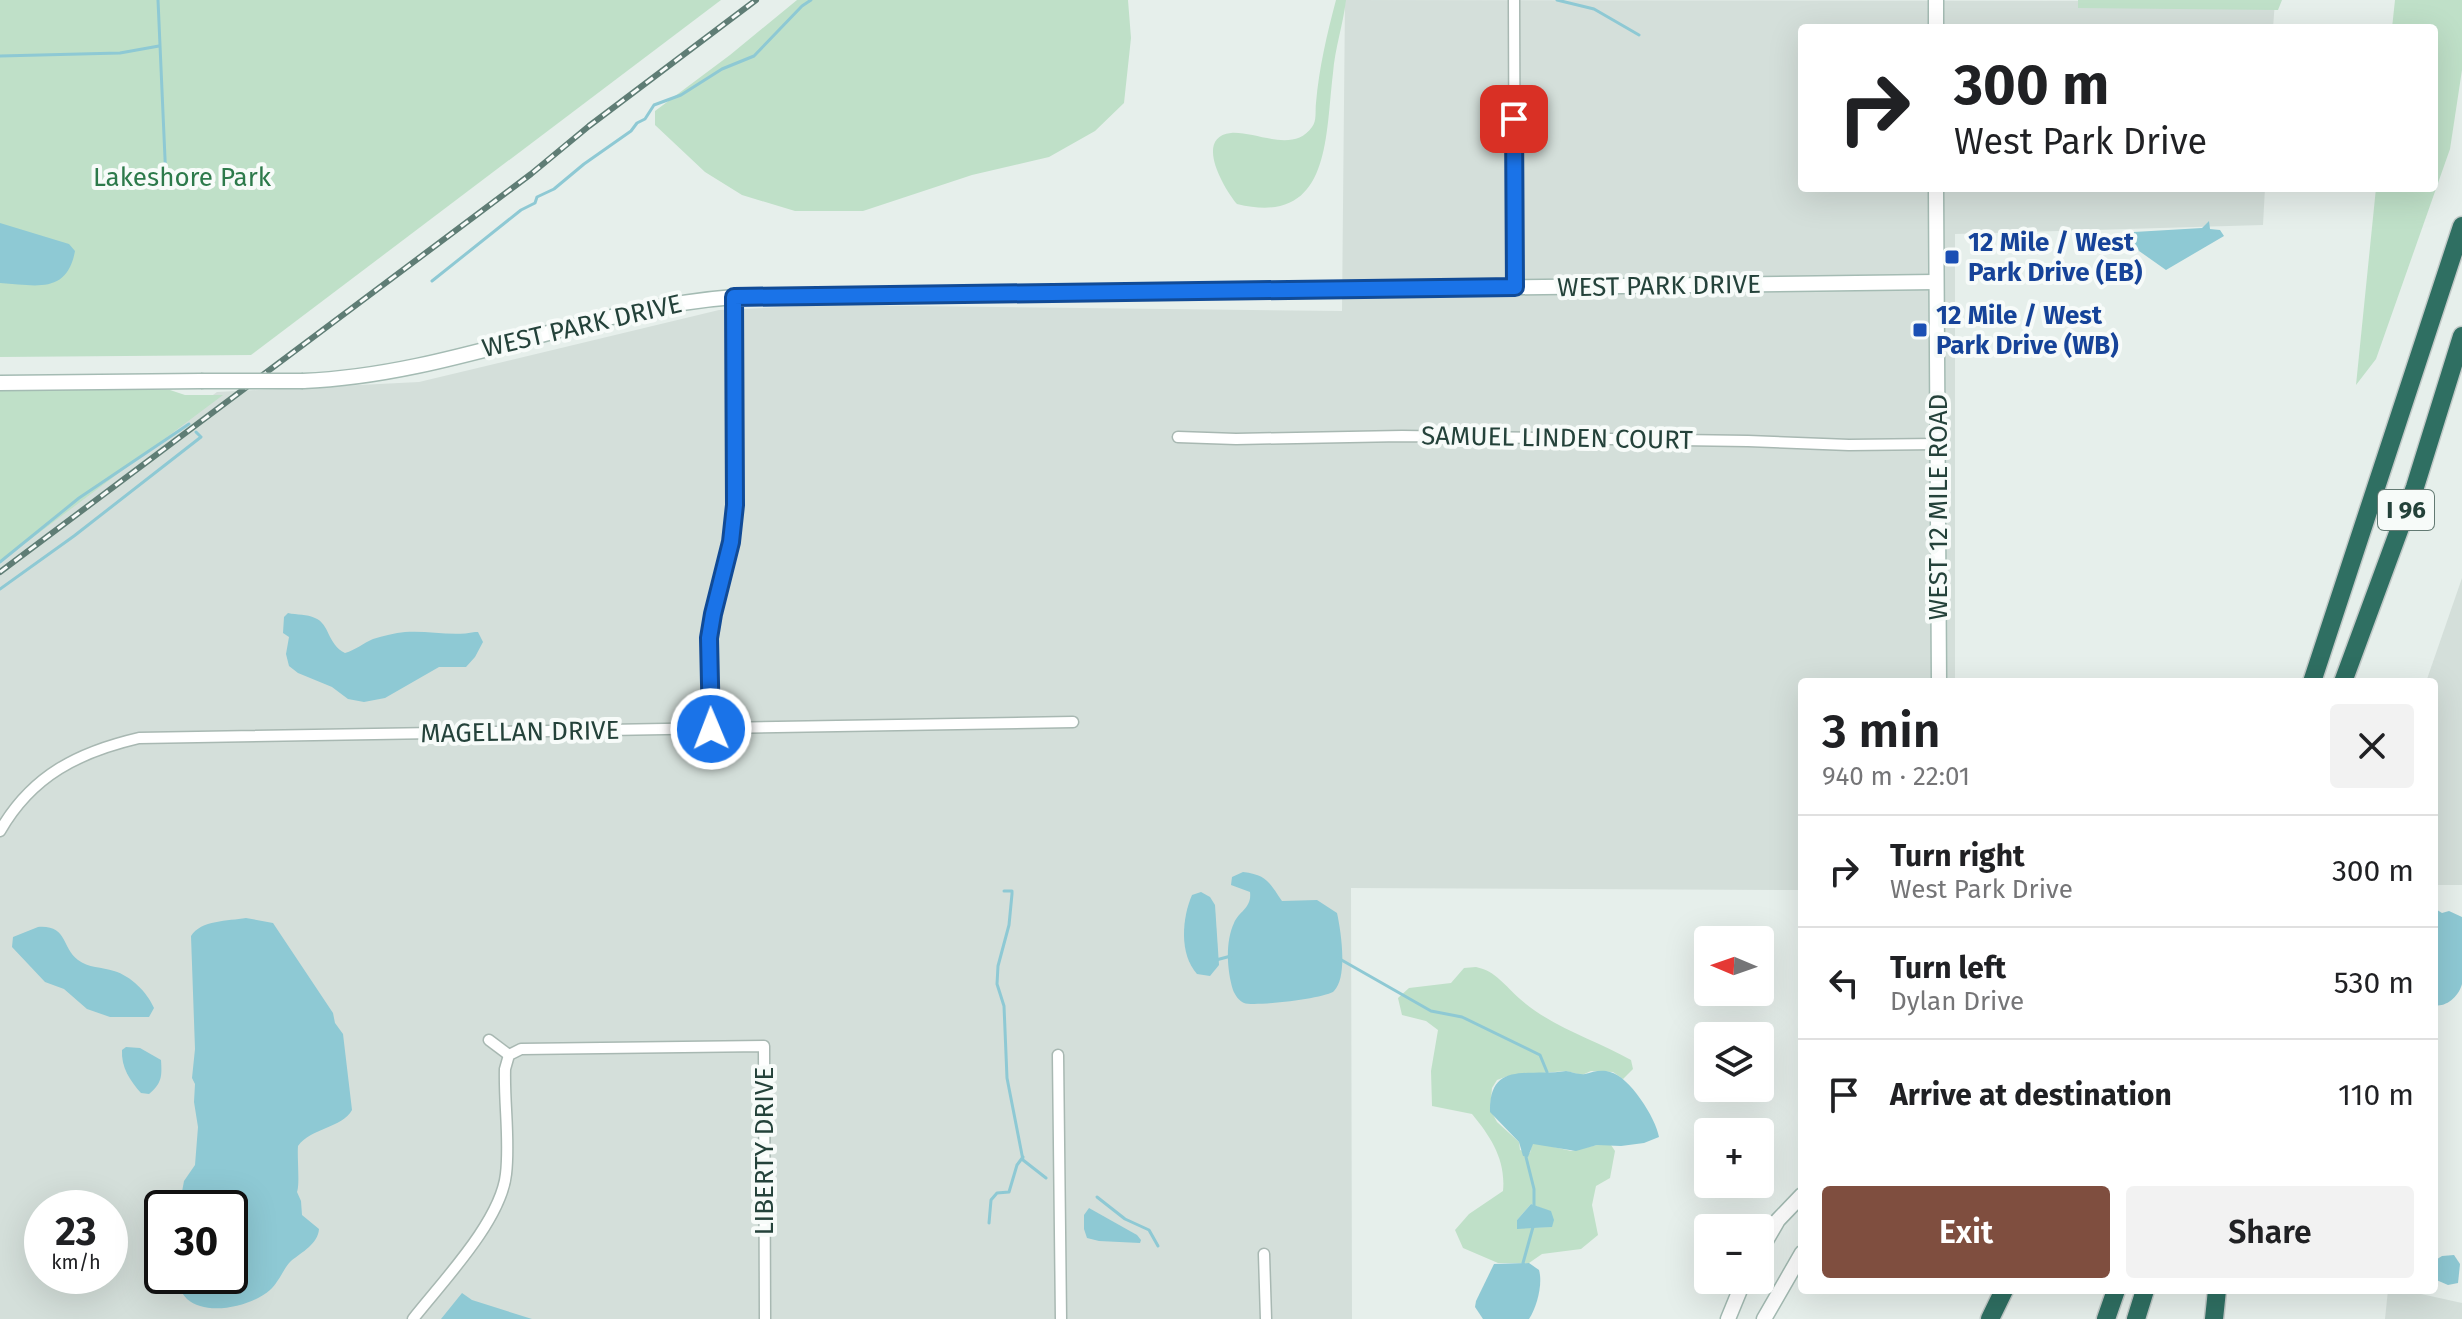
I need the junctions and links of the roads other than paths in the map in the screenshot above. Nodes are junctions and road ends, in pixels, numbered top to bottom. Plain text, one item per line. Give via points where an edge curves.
1 (1514, 0) edge
2 (1936, 0) edge
3 (1936, 24) edge
4 (1936, 192) edge
5 (2462, 226) edge
6 (1935, 282) junction
7 (1515, 287) junction
8 (734, 297) junction
9 (2462, 336) edge
10 (0, 383) edge
11 (1178, 437) dead end
12 (1937, 444) junction
13 (2415, 487) junction
14 (2323, 648) junction
15 (1939, 678) edge
16 (2306, 678) edge
17 (2313, 678) edge
18 (2344, 678) edge
19 (2358, 678) edge
20 (1073, 722) dead end
21 (711, 729) junction
22 (0, 831) edge
23 (489, 1040) dead end
24 (509, 1055) junction
25 (1058, 1055) dead end
26 (1798, 1199) edge
27 (1774, 1227) edge
28 (1264, 1254) dead end
29 (1798, 1260) edge
30 (1738, 1294) edge
31 (2002, 1294) edge
32 (2115, 1294) edge
33 (2144, 1294) edge
34 (2217, 1294) edge
35 (413, 1319) edge
36 (765, 1319) edge
37 (1061, 1319) edge
38 (1266, 1319) edge
39 (1728, 1319) edge
40 (1764, 1319) edge
41 (1990, 1319) edge
42 (2106, 1319) edge
43 (2136, 1319) edge
44 (2214, 1319) edge

1 - 7 street
2 - 3 street
4 - 6 street, WEST 12 MILE ROAD
5 - 14 highway, I 96
6 - 7 street, WEST PARK DRIVE
6 - 12 street, WEST 12 MILE ROAD
7 - 8 street, WEST PARK DRIVE
8 - 10 street, WEST PARK DRIVE, bridge via 651,306 359,377
8 - 21 street via 735,514 709,638
9 - 13 highway, I 96
11 - 12 street, SAMUEL LINDEN COURT
12 - 15 street, WEST 12 MILE ROAD
13 - 18 highway, I 96
13 - 19 highway
14 - 16 highway
14 - 17 highway, I 96
20 - 21 street, MAGELLAN DRIVE
21 - 22 street, MAGELLAN DRIVE via 139,738 92,750 59,769 33,789
23 - 24 street
24 - 35 street via 503,1192 492,1216
24 - 36 street, LIBERTY DRIVE via 521,1049 764,1046
25 - 37 street
26 - 27 street
28 - 38 street
29 - 40 street
30 - 39 street
31 - 41 highway
32 - 42 highway
33 - 43 highway
34 - 44 highway

